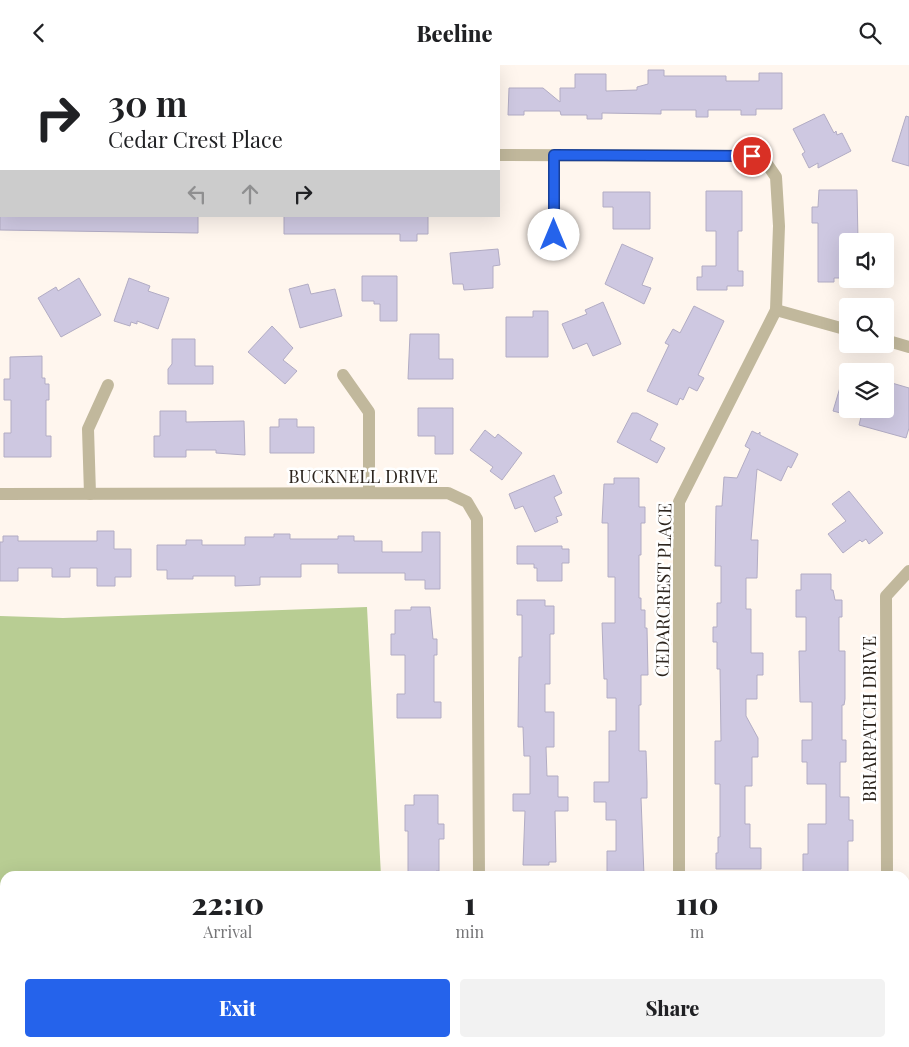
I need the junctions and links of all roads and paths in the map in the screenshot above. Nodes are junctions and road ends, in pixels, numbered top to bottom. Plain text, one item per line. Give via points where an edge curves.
1 (500, 155) edge
2 (554, 155) junction
3 (554, 254) dead end
4 (776, 310) junction
5 (839, 327) edge
6 (894, 343) edge
7 (909, 347) edge
8 (343, 375) dead end
9 (108, 385) dead end
10 (369, 493) junction
11 (0, 494) edge
12 (90, 494) junction
13 (909, 571) edge
14 (479, 871) edge
15 (679, 871) edge
16 (887, 871) edge

1 - 2 street
2 - 3 street
2 - 4 street, CEDARCREST PLACE via 752,156 767,164 776,177 779,227
4 - 5 street
4 - 15 street, CEDARCREST PLACE via 679,502
6 - 7 street
8 - 10 street via 369,412
9 - 12 street via 88,429
10 - 12 street, BUCKNELL DRIVE
10 - 14 street, BUCKNELL DRIVE via 448,493 466,502 477,519
11 - 12 street, BUCKNELL DRIVE
13 - 16 street, BRIARPATCH DRIVE via 886,596

